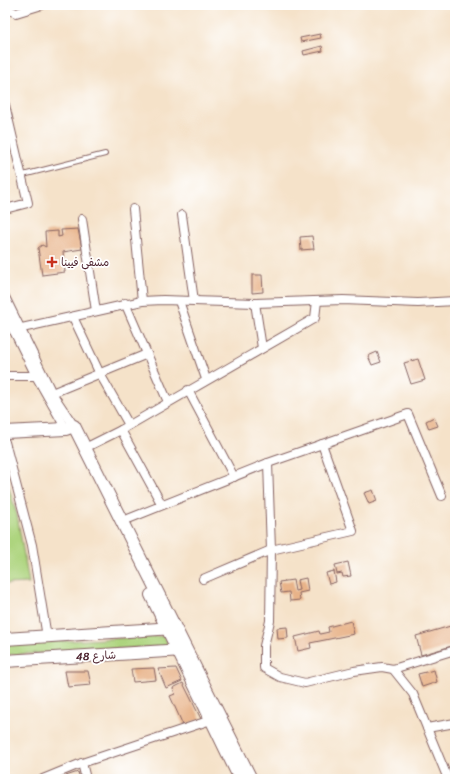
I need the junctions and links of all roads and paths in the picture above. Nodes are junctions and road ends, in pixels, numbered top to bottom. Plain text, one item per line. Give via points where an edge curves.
1 (42, 5) edge
2 (5, 8) edge
3 (5, 105) edge
4 (105, 154) dead end
5 (23, 175) junction
6 (5, 208) edge
7 (133, 209) dead end
8 (182, 215) dead end
9 (82, 220) dead end
10 (5, 297) edge
11 (455, 300) edge
12 (142, 301) junction
13 (179, 301) junction
14 (194, 301) junction
15 (317, 301) junction
16 (255, 303) junction
17 (126, 304) junction
18 (96, 310) junction
19 (6, 317) edge
20 (73, 317) junction
21 (17, 329) junction
22 (262, 348) junction
23 (147, 354) junction
24 (100, 374) junction
25 (5, 376) edge
26 (36, 376) junction
27 (206, 379) junction
28 (188, 390) junction
29 (52, 393) junction
30 (168, 402) junction
31 (129, 425) junction
32 (70, 428) junction
33 (121, 430) junction
34 (5, 432) edge
35 (5, 442) edge
36 (322, 444) junction
37 (85, 448) junction
38 (268, 463) junction
39 (234, 477) junction
40 (442, 496) dead end
41 (162, 505) junction
42 (123, 521) junction
43 (271, 550) junction
44 (203, 580) dead end
45 (172, 628) junction
46 (47, 637) junction
47 (5, 639) edge
48 (455, 650) edge
49 (182, 651) junction
50 (5, 661) edge
51 (393, 669) junction
52 (212, 720) junction
53 (455, 723) edge
54 (427, 728) junction
55 (82, 763) junction
56 (44, 779) edge
57 (86, 779) edge
58 (240, 779) edge
59 (251, 779) edge
60 (448, 779) edge

1 - 2 street via 16,13
3 - 5 street
4 - 5 lane
5 - 6 street via 28,203
7 - 12 street
8 - 14 street
9 - 18 street
10 - 21 street
11 - 15 street via 418,303
12 - 13 street
12 - 17 street
13 - 14 street
13 - 27 street
14 - 16 street
15 - 16 street
15 - 22 street via 315,318
16 - 22 street
17 - 18 street
17 - 23 street
18 - 20 street
19 - 21 street
20 - 21 street
20 - 24 street
21 - 26 street
21 - 29 street
22 - 27 street
23 - 24 street
23 - 30 street
24 - 29 street
24 - 31 street
25 - 26 street
26 - 32 street
27 - 28 street
28 - 30 street
28 - 39 street
29 - 32 street
30 - 31 street
31 - 33 street
32 - 34 main road
32 - 37 main road
32 - 45 main road via 116,525
33 - 37 street
33 - 41 street
35 - 46 street via 32,545
36 - 38 street
36 - 40 street via 408,414
36 - 43 street via 353,531
37 - 42 main road
38 - 39 street
38 - 43 street
39 - 41 street
41 - 42 street
42 - 45 main road
43 - 44 street
43 - 51 street via 270,621 264,646 264,668 280,677 305,683 354,670 382,667
45 - 46 main road, 48 شارع
45 - 49 main road
46 - 47 main road, 48 شارع
48 - 51 street
49 - 50 main road, 48 شارع
49 - 52 main road
49 - 59 main road
51 - 54 street via 413,694
52 - 55 street
52 - 58 main road
53 - 54 street
54 - 60 street
55 - 56 street
55 - 57 street

